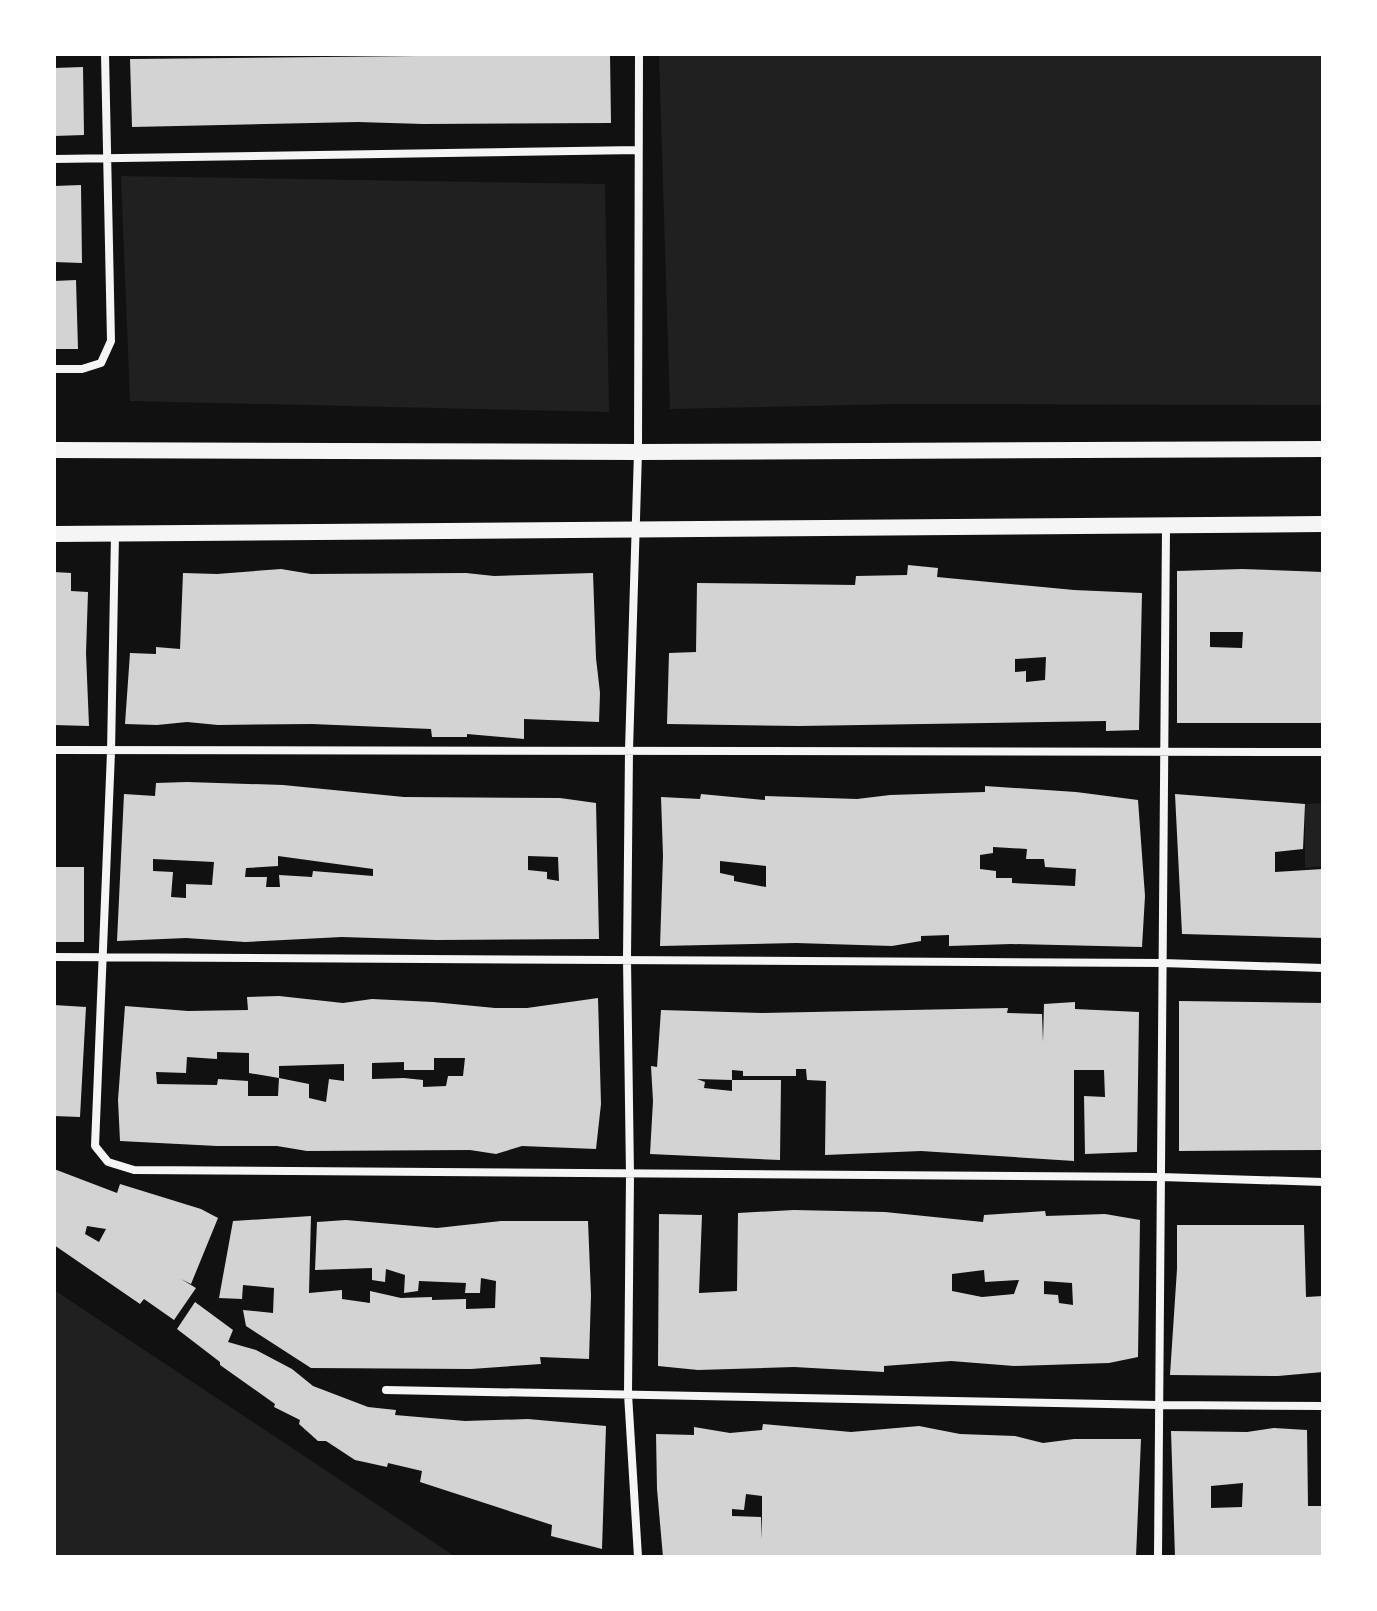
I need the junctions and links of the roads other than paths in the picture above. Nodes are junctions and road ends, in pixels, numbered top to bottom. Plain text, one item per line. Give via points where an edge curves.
1 (105, 54) edge
2 (639, 54) edge
3 (638, 150) junction
4 (106, 158) junction
5 (54, 159) edge
6 (54, 369) edge
7 (1323, 449) edge
8 (54, 450) edge
9 (638, 452) junction
10 (1323, 524) edge
11 (1166, 527) junction
12 (636, 528) junction
13 (54, 534) edge
14 (115, 534) junction
15 (54, 750) edge
16 (629, 750) junction
17 (1164, 751) junction
18 (111, 752) junction
19 (1323, 752) edge
20 (54, 957) edge
21 (101, 957) junction
22 (627, 959) junction
23 (1162, 963) junction
24 (1323, 968) edge
25 (630, 1175) junction
26 (1161, 1177) junction
27 (1323, 1182) edge
28 (386, 1390) dead end
29 (628, 1394) junction
30 (1159, 1405) junction
31 (1323, 1406) edge
32 (638, 1557) edge
33 (1158, 1557) edge

1 - 4 street
2 - 3 street
3 - 4 street
3 - 9 street
4 - 5 street
4 - 6 street via 111,341 101,363
7 - 9 main road
8 - 9 main road
9 - 12 street
10 - 11 main road
11 - 12 main road
11 - 17 street
12 - 14 main road
12 - 16 street
13 - 14 main road
14 - 18 street
15 - 18 street
16 - 17 street
16 - 18 street
16 - 22 street
17 - 19 street
17 - 23 street
18 - 21 street
20 - 21 street
21 - 22 street
21 - 25 street via 95,1146 108,1162 134,1170
22 - 23 street
22 - 25 street
23 - 24 street
23 - 26 street
25 - 26 street
25 - 29 street
26 - 27 street
26 - 30 street
28 - 29 street
29 - 30 street
29 - 32 street
30 - 31 street
30 - 33 street

